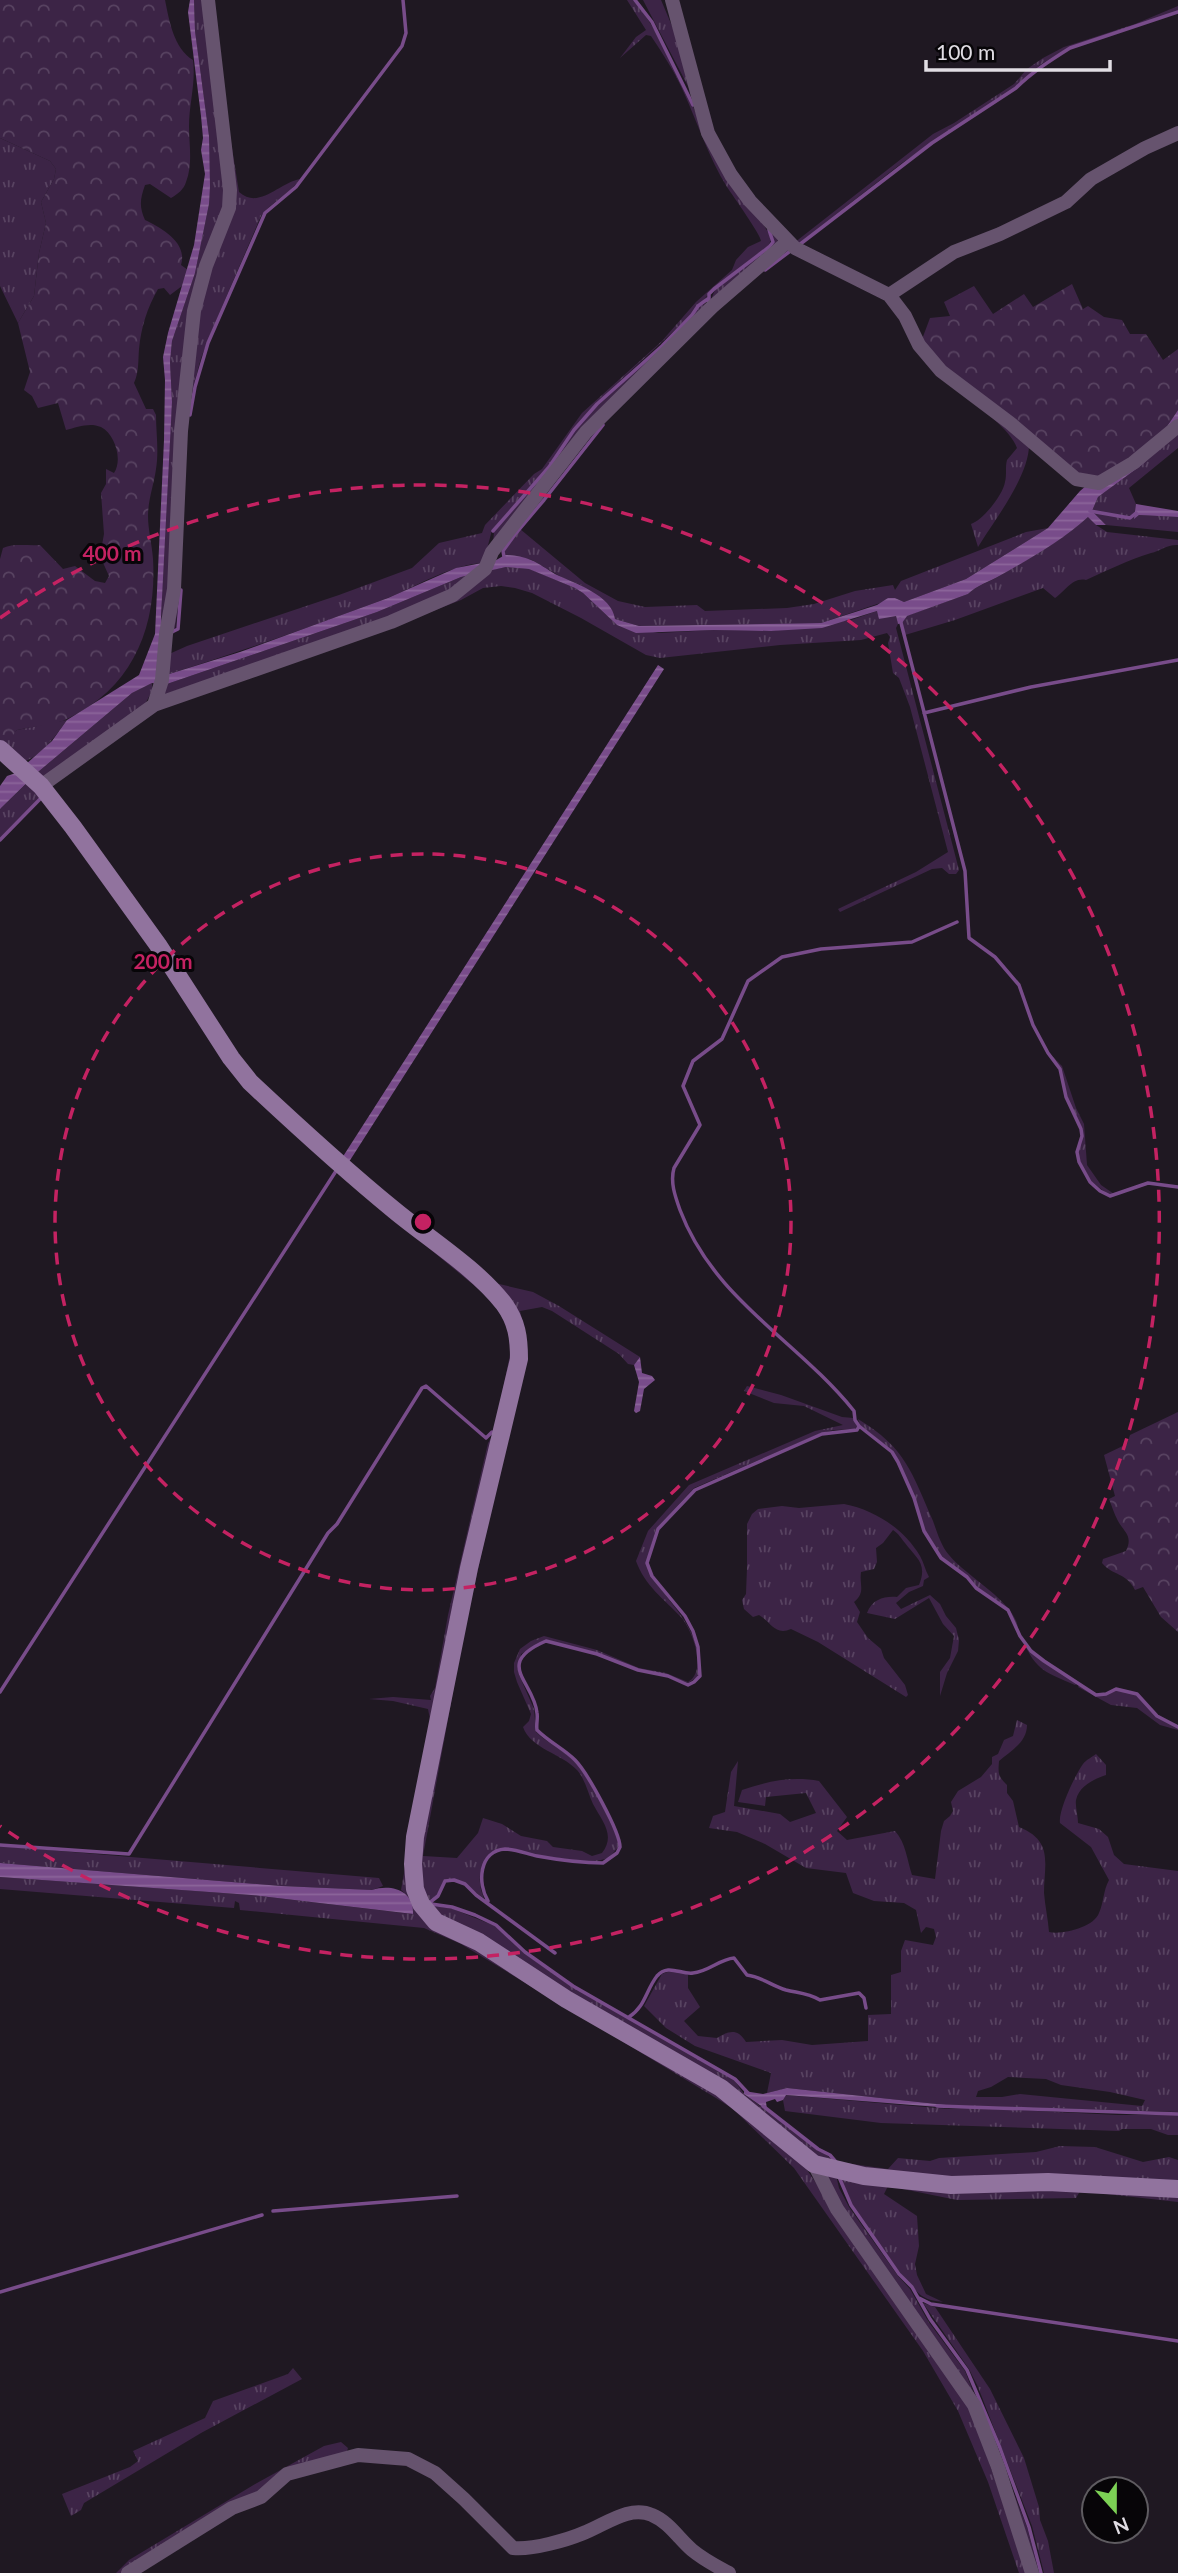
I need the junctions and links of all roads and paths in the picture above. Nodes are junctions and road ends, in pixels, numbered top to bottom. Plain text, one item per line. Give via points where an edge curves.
1 (208, 0) edge
2 (672, 0) edge
3 (1178, 132) edge
4 (787, 243) junction
5 (889, 295) junction
6 (1178, 426) edge
7 (153, 705) junction
8 (3, 757) edge
9 (40, 785) junction
10 (814, 2164) junction
11 (1178, 2189) edge
12 (128, 2573) edge
13 (729, 2573) edge
14 (1032, 2573) edge

1 - 7 street via 229,208 194,311 181,431 174,589 162,680
2 - 4 street via 708,133 731,175
3 - 5 street via 1091,179 1066,202 954,252
4 - 5 street
4 - 7 street via 712,307 586,432 492,552 485,569 453,595 391,622
5 - 6 street via 941,371 1076,480 1099,483 1133,463
7 - 9 street
8 - 9 street
9 - 10 street via 158,945 250,1082 392,1209 479,1278 515,1322 519,1359 469,1568 415,1836 414,1877 421,1904 436,1922 479,1942 566,1999 721,2088
10 - 11 street via 864,2176 951,2185 1048,2182
10 - 14 street via 837,2209 974,2405
12 - 13 street via 232,2508 261,2497 287,2474 358,2455 408,2459 435,2473 513,2548 557,2541 640,2512 653,2515 707,2562

